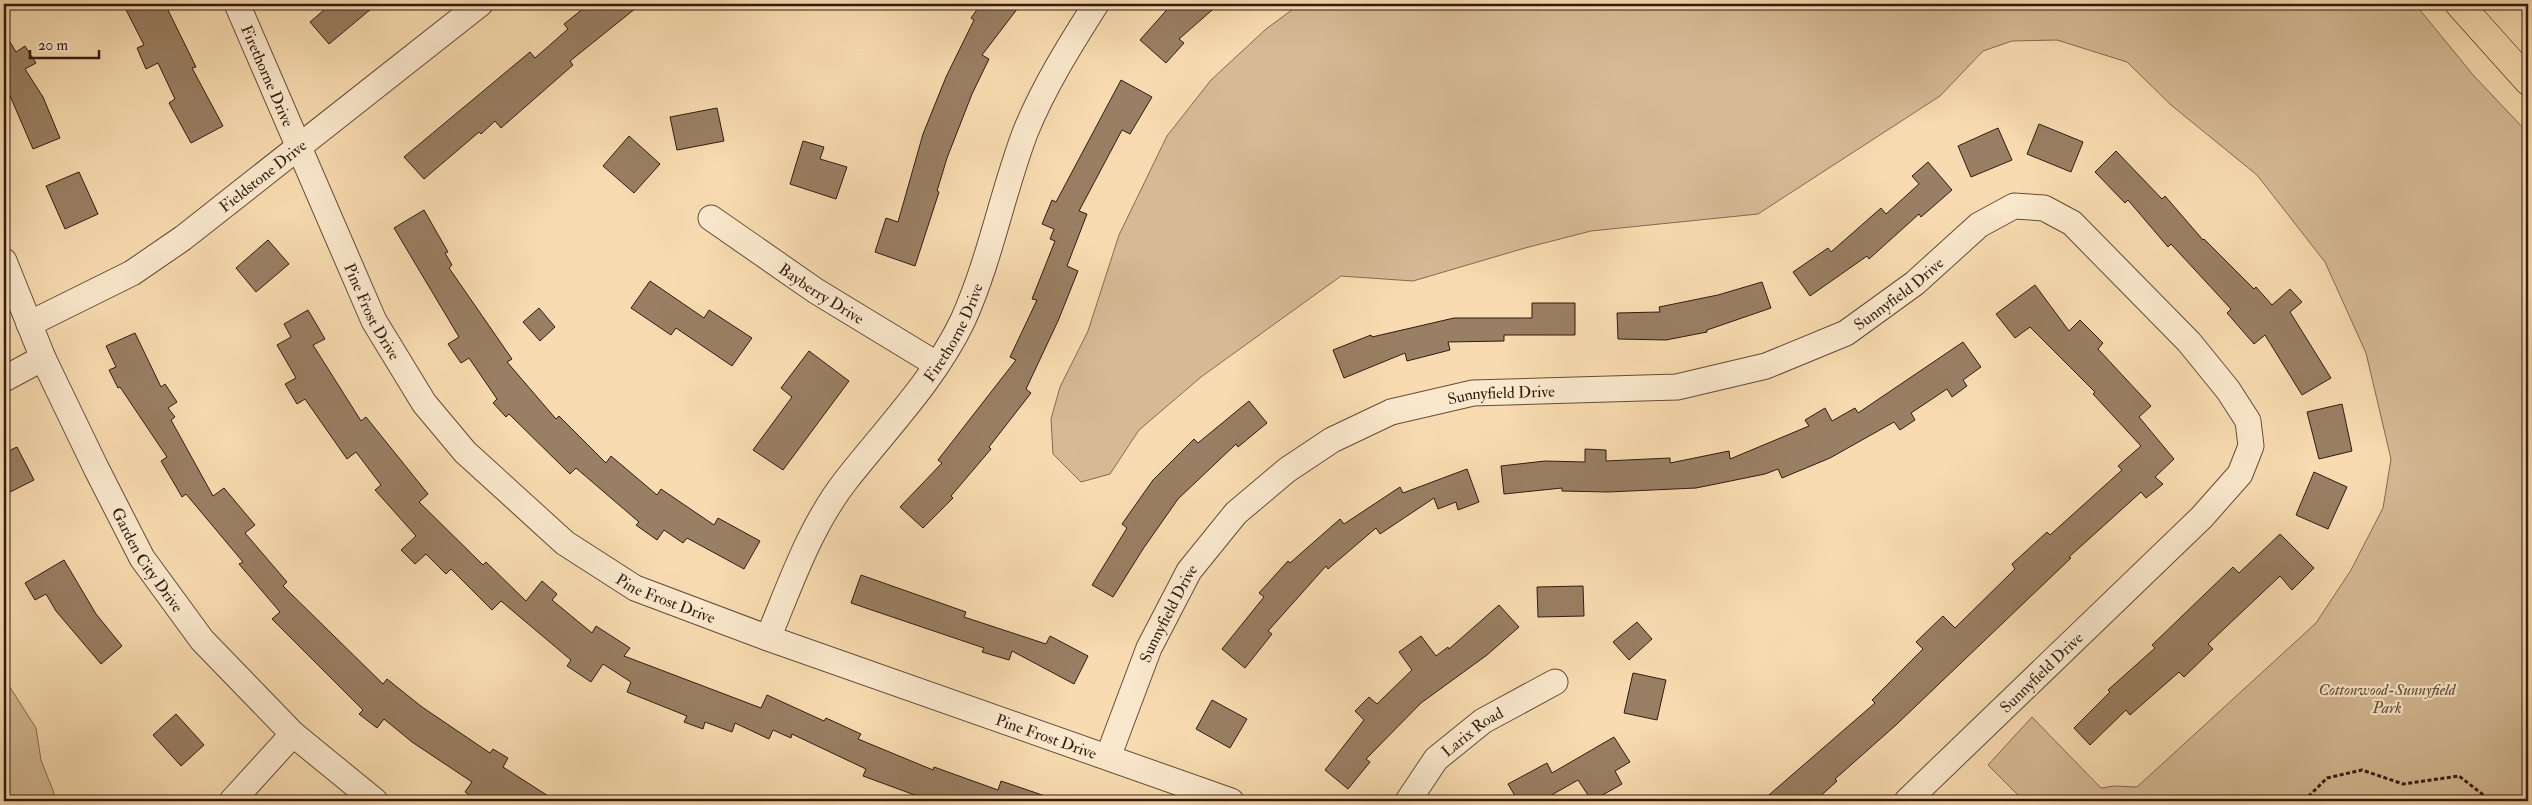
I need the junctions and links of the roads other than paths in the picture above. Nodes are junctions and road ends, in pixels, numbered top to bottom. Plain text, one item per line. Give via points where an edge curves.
1 (237, 4) edge
2 (480, 4) edge
3 (1096, 4) edge
4 (2459, 4) edge
5 (2528, 81) edge
6 (298, 148) junction
7 (711, 218) dead end
8 (4, 261) edge
9 (30, 324) junction
10 (44, 358) junction
11 (936, 364) junction
12 (4, 379) edge
13 (768, 638) junction
14 (1556, 682) dead end
15 (293, 734) junction
16 (1108, 757) junction
17 (232, 801) edge
18 (374, 801) edge
19 (1230, 801) edge
20 (1408, 801) edge
21 (1907, 801) edge

1 - 6 street, Firethorne Drive
2 - 6 street, Fieldstone Drive
3 - 11 street, Firethorne Drive via 1065,53 1026,132 975,290 962,321
4 - 5 main road
6 - 9 street, Fieldstone Drive via 183,238 132,273
6 - 13 street, Pine Frost Drive via 374,321 424,403 465,452 565,543 635,588
7 - 11 street, Bayberry Drive via 816,291
8 - 9 street, Garden City Drive
9 - 10 street, Garden City Drive
10 - 12 street
10 - 15 street, Garden City Drive via 142,558 202,640
11 - 13 street, Firethorne Drive via 893,425 846,480 814,529
13 - 16 street, Pine Frost Drive
14 - 20 street, Larix Road via 1483,721 1436,759
15 - 17 street
15 - 18 street, Garden City Drive
16 - 19 street, Pine Frost Drive
16 - 21 street, Sunnyfield Drive via 1150,648 1189,571 1236,513 1287,470 1332,440 1391,412 1473,393 1677,387 1766,366 1846,333 1914,283 1979,225 2014,206 2044,208 2072,222 2189,342 2228,390 2248,421 2251,446 2240,474 2202,516

